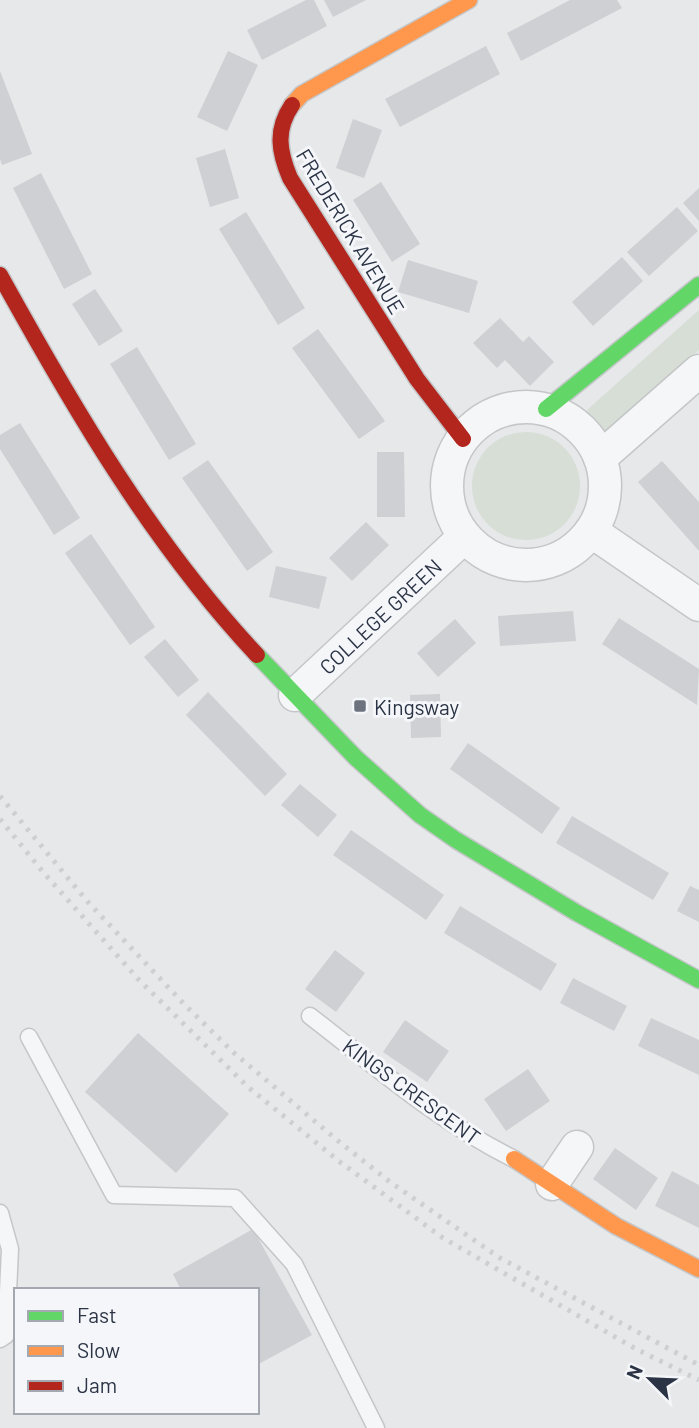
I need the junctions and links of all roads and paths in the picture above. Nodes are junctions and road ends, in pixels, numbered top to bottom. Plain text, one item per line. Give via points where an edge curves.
1 (469, 0) edge
2 (0, 275) edge
3 (699, 285) edge
4 (699, 371) edge
5 (546, 410) junction
6 (463, 439) junction
7 (600, 458) junction
8 (591, 531) junction
9 (464, 537) junction
10 (699, 604) edge
11 (295, 695) junction
12 (699, 981) edge
13 (310, 1016) dead end
14 (29, 1037) dead end
15 (577, 1147) dead end
16 (514, 1159) joint
17 (552, 1184) junction
18 (0, 1213) edge
19 (699, 1269) edge
20 (0, 1339) edge
21 (376, 1428) edge

1 - 6 street, FREDERICK AVENUE via 302,94 288,108 280,129 279,155 411,369
2 - 11 street via 108,457 159,533 202,592
3 - 5 street
4 - 7 street
5 - 6 street via 519,407 501,411 483,419
5 - 7 street via 583,431
6 - 9 street via 449,465 447,485 450,511
7 - 8 street via 605,485
8 - 9 street via 562,557 521,566 497,560
8 - 10 street
9 - 11 street, COLLEGE GREEN
11 - 12 street via 351,754 411,807 577,914
13 - 16 lane, KINGS CRESCENT via 422,1103 479,1142
14 - 21 lane via 114,1195 235,1198 294,1264
15 - 17 street
16 - 17 street, KINGS CRESCENT
17 - 19 street, KINGS CRESCENT via 616,1226
18 - 20 lane via 10,1249 6,1335

